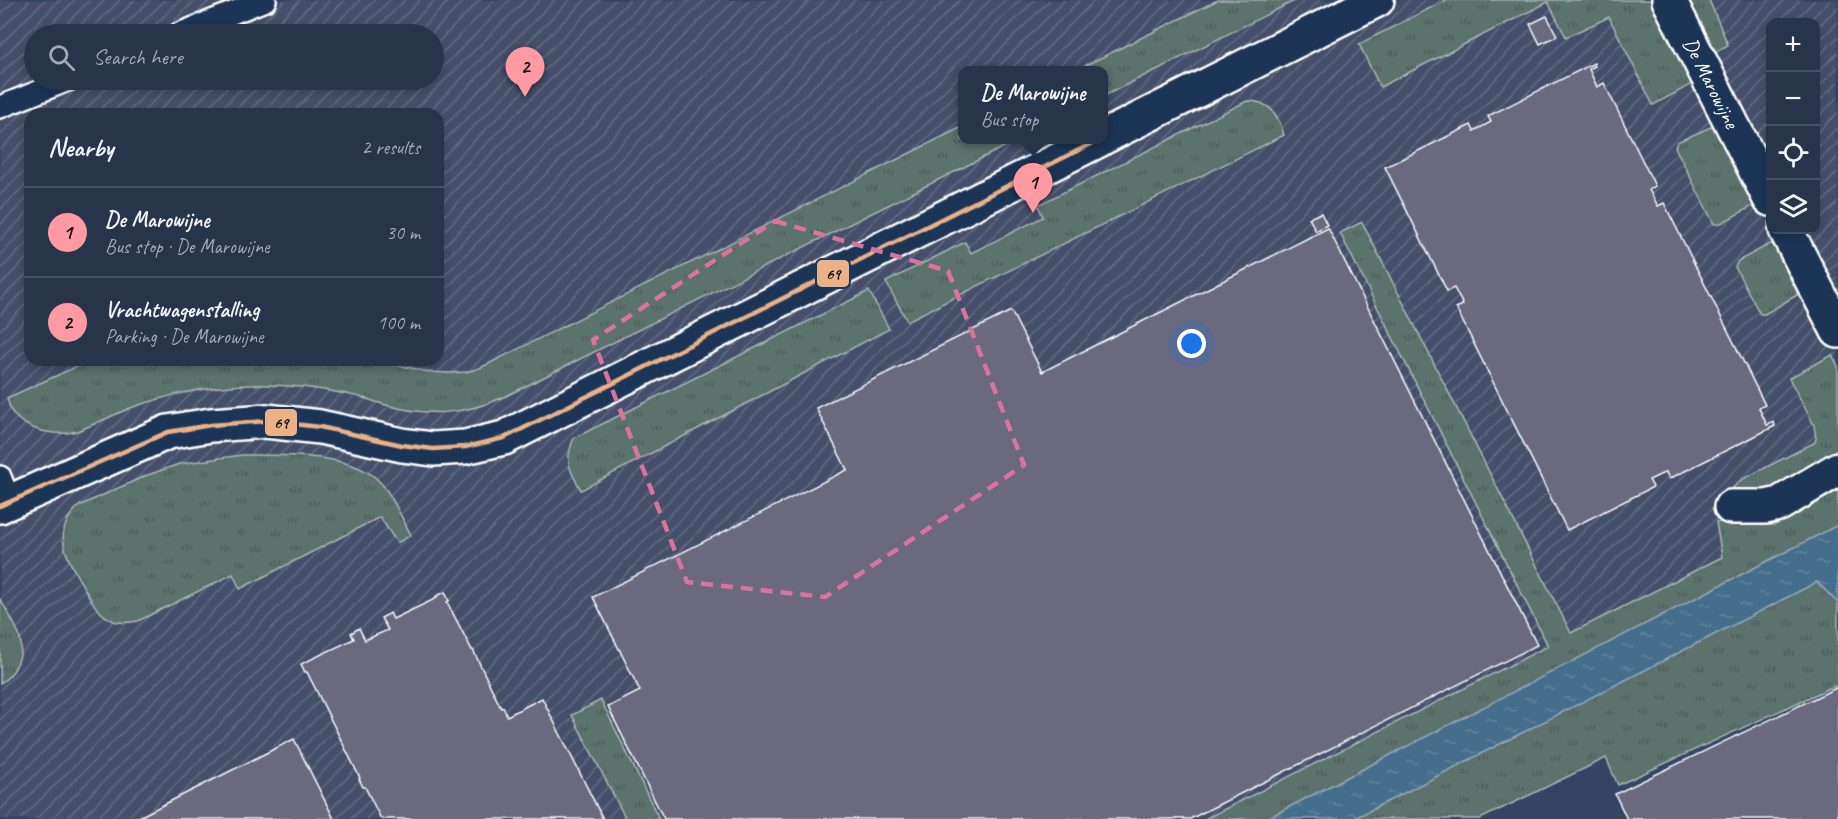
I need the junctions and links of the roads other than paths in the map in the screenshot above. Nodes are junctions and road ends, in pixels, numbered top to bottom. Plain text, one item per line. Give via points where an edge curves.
1 (264, 0) edge
2 (1377, 0) edge
3 (1669, 0) edge
4 (204, 24) edge
5 (43, 90) edge
6 (0, 107) edge
7 (1108, 135) edge
8 (1091, 144) edge
9 (1766, 191) edge
10 (1788, 234) edge
11 (1838, 331) edge
12 (1838, 469) edge
13 (3, 495) edge
14 (1731, 507) dead end

1 - 4 lane
2 - 7 street
3 - 9 street, De Marowijne
5 - 6 lane
8 - 13 street via 504,438 433,449 320,427 266,421 211,425 168,432
10 - 11 street
12 - 14 street via 1779,504

